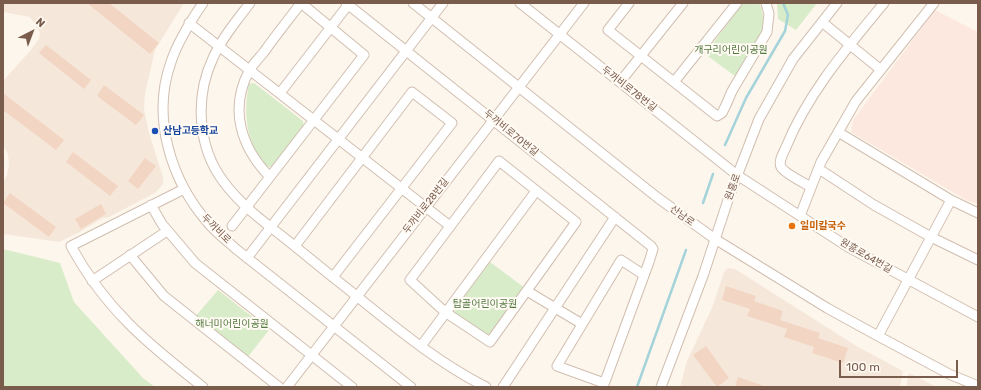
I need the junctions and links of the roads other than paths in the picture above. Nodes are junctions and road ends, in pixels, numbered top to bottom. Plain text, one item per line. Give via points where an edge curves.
1 (203, 3) edge
2 (250, 3) edge
3 (413, 3) edge
4 (443, 3) edge
5 (520, 3) edge
6 (584, 3) edge
7 (629, 3) edge
8 (683, 3) edge
9 (737, 3) edge
10 (766, 3) edge
11 (837, 3) edge
12 (884, 3) edge
13 (934, 3) edge
14 (347, 4) edge
15 (431, 18) junction
16 (822, 22) junction
17 (189, 23) junction
18 (331, 27) junction
19 (559, 34) junction
20 (850, 45) junction
21 (219, 46) junction
22 (406, 50) junction
23 (641, 56) junction
24 (249, 70) junction
25 (881, 70) junction
26 (620, 82) junction
27 (674, 82) junction
28 (518, 86) junction
29 (280, 94) junction
30 (493, 118) junction
31 (314, 120) junction
32 (838, 132) junction
33 (338, 138) junction
34 (362, 157) junction
35 (819, 169) junction
36 (737, 175) junction
37 (269, 176) junction
38 (811, 187) junction
39 (402, 188) junction
40 (184, 189) junction
41 (536, 191) junction
42 (951, 200) junction
43 (151, 205) junction
44 (246, 207) junction
45 (426, 207) junction
46 (978, 213) edge
47 (800, 216) junction
48 (615, 217) junction
49 (232, 226) dead end
50 (450, 226) junction
51 (271, 227) junction
52 (167, 231) junction
53 (931, 237) junction
54 (715, 239) junction
55 (295, 246) junction
56 (130, 255) junction
57 (247, 258) junction
58 (978, 260) edge
59 (644, 275) junction
60 (333, 277) junction
61 (908, 280) junction
62 (92, 281) junction
63 (527, 291) junction
64 (357, 296) junction
65 (555, 308) junction
66 (445, 312) junction
67 (978, 317) edge
68 (582, 324) junction
69 (333, 326) junction
70 (878, 336) junction
71 (421, 346) junction
72 (311, 355) junction
73 (399, 384) edge
74 (604, 385) edge
75 (978, 386) edge
76 (203, 387) edge
77 (279, 387) edge
78 (286, 387) edge
79 (352, 387) edge
80 (411, 387) edge
81 (486, 387) edge
82 (503, 387) edge
83 (661, 387) edge

1 - 17 street, 두꺼비로
2 - 21 street
3 - 15 street, 산남로
4 - 15 street
5 - 19 street, 두꺼비로78번길
6 - 19 street, 두꺼비로28번길
7 - 23 street via 608,30
8 - 23 street
9 - 27 street
10 - 27 street via 769,14 767,32 732,90 722,113 717,116
11 - 16 street, 원흥로
12 - 20 street
13 - 25 street
14 - 18 street
14 - 22 street, 두꺼비로70번길
15 - 22 street
15 - 28 street, 산남로
16 - 20 street
16 - 36 street, 원흥로 via 793,59 778,84 760,119
17 - 21 street
17 - 40 street, 두꺼비로 via 170,63 164,92 167,146
18 - 24 street via 301,3
18 - 29 street
18 - 31 street via 364,55
19 - 26 street, 두꺼비로78번길
19 - 28 street, 두꺼비로28번길
20 - 25 street
20 - 38 street via 804,110 780,161 780,167 784,171
21 - 24 street
21 - 44 street via 205,80 202,98 203,133 214,167 231,192
22 - 30 street, 두꺼비로70번길
22 - 33 street
23 - 26 street
23 - 27 street
24 - 29 street
24 - 37 street via 240,96 241,127 252,155
25 - 32 street via 856,101
26 - 36 street, 두꺼비로78번길
28 - 30 street, 두꺼비로28번길
28 - 54 street, 산남로 via 658,198
29 - 31 street
30 - 45 street, 두꺼비로28번길
30 - 48 street, 두꺼비로70번길
31 - 33 street
31 - 37 street
32 - 35 street
32 - 42 street
33 - 34 street
33 - 51 street
34 - 39 street
34 - 39 street via 412,92 452,123
34 - 55 street
35 - 38 street
35 - 53 street via 874,205
36 - 47 street, 원흥로64번길
36 - 54 street, 원흥로
37 - 44 street
38 - 47 street
39 - 45 street
39 - 60 street
40 - 43 street
40 - 57 street, 두꺼비로 via 210,225
41 - 50 street via 499,161
41 - 63 street via 576,222
41 - 66 street
42 - 46 street
42 - 53 street
43 - 52 street
43 - 62 street via 72,246
44 - 49 street
44 - 51 street
45 - 50 street
45 - 64 street, 두꺼비로28번길
47 - 61 street, 원흥로64번길 via 848,247
48 - 59 street, 두꺼비로70번길 via 653,249
48 - 65 street
50 - 66 street via 410,280
51 - 55 street
51 - 57 street
52 - 56 street
52 - 72 street via 195,263
53 - 58 street
53 - 61 street
54 - 70 street, 산남로 via 820,304
54 - 83 street, 원흥로
55 - 60 street
56 - 62 street
56 - 77 street via 164,296
57 - 69 street, 두꺼비로
59 - 68 street, 두꺼비로70번길 via 621,260
59 - 74 street, 두꺼비로70번길
60 - 64 street
61 - 67 street, 원흥로64번길
61 - 70 street
62 - 76 street via 118,314 140,336
63 - 65 street
63 - 66 street via 490,342
64 - 69 street, 두꺼비로28번길
64 - 71 street
65 - 68 street
65 - 82 street
66 - 71 street
68 - 74 street, 두꺼비로70번길 via 557,366
69 - 72 street, 두꺼비로28번길
69 - 73 street, 두꺼비로
70 - 75 street, 산남로 via 949,374
71 - 81 street
72 - 78 street, 두꺼비로28번길
72 - 79 street
73 - 80 street, 두꺼비로

